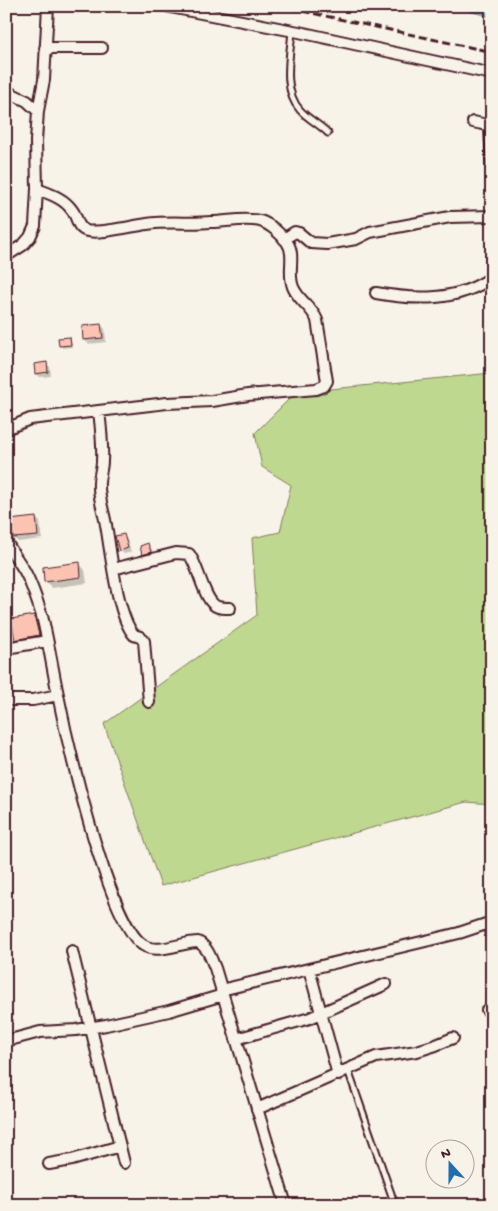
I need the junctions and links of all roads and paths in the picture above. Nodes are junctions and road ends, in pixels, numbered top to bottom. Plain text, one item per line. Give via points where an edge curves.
1 (48, 6) edge
2 (165, 6) edge
3 (292, 31) junction
4 (45, 48) junction
5 (102, 48) dead end
6 (492, 74) edge
7 (6, 91) edge
8 (38, 111) junction
9 (473, 122) dead end
10 (491, 126) edge
11 (328, 132) dead end
12 (492, 165) edge
13 (37, 189) junction
14 (492, 216) edge
15 (284, 239) junction
16 (6, 256) edge
17 (492, 277) edge
18 (376, 293) dead end
19 (99, 411) junction
20 (6, 429) edge
21 (6, 541) edge
22 (113, 569) junction
23 (230, 608) dead end
24 (48, 641) junction
25 (6, 648) edge
26 (58, 696) junction
27 (6, 700) edge
28 (149, 702) dead end
29 (492, 922) edge
30 (72, 950) dead end
31 (308, 969) junction
32 (386, 984) dead end
33 (222, 992) junction
34 (321, 1013) junction
35 (90, 1028) junction
36 (453, 1038) dead end
37 (236, 1039) junction
38 (6, 1041) edge
39 (348, 1070) junction
40 (338, 1075) junction
41 (257, 1109) junction
42 (120, 1146) junction
43 (124, 1163) dead end
44 (49, 1164) dead end
45 (286, 1205) edge
46 (394, 1205) edge

1 - 4 street
2 - 3 street
3 - 6 street
3 - 11 lane via 289,77 292,98 302,112
4 - 5 street
4 - 8 street via 44,80
7 - 8 street via 27,101
8 - 13 street
9 - 10 street
10 - 12 street
13 - 15 street via 67,204 74,212 77,224 86,231 158,222 250,220 266,223
13 - 16 street via 35,226 30,237
14 - 15 street via 450,217 370,232 356,239 327,244 311,243 295,232
15 - 19 street via 290,248 293,288 317,320 327,381 324,386 212,401
17 - 18 street via 457,294 418,298
19 - 20 street via 30,419
19 - 22 street via 102,461 98,484
21 - 24 street via 31,585
22 - 23 street via 176,553 188,554 194,560 212,604 218,608
22 - 28 street via 126,623 134,635 144,641
24 - 25 street
24 - 26 street
26 - 27 street
26 - 33 street via 102,864 124,921 135,939 144,946 162,948 189,942 203,944 211,957
29 - 31 street
30 - 35 street
31 - 33 street
31 - 34 street
32 - 34 street
33 - 35 street via 169,1011
33 - 37 street
34 - 37 street
34 - 40 street
35 - 38 street via 40,1032
35 - 42 street
36 - 39 street via 417,1051 376,1057
37 - 41 street
39 - 40 street
39 - 46 lane
40 - 41 street
41 - 45 street
42 - 43 street
42 - 44 street

